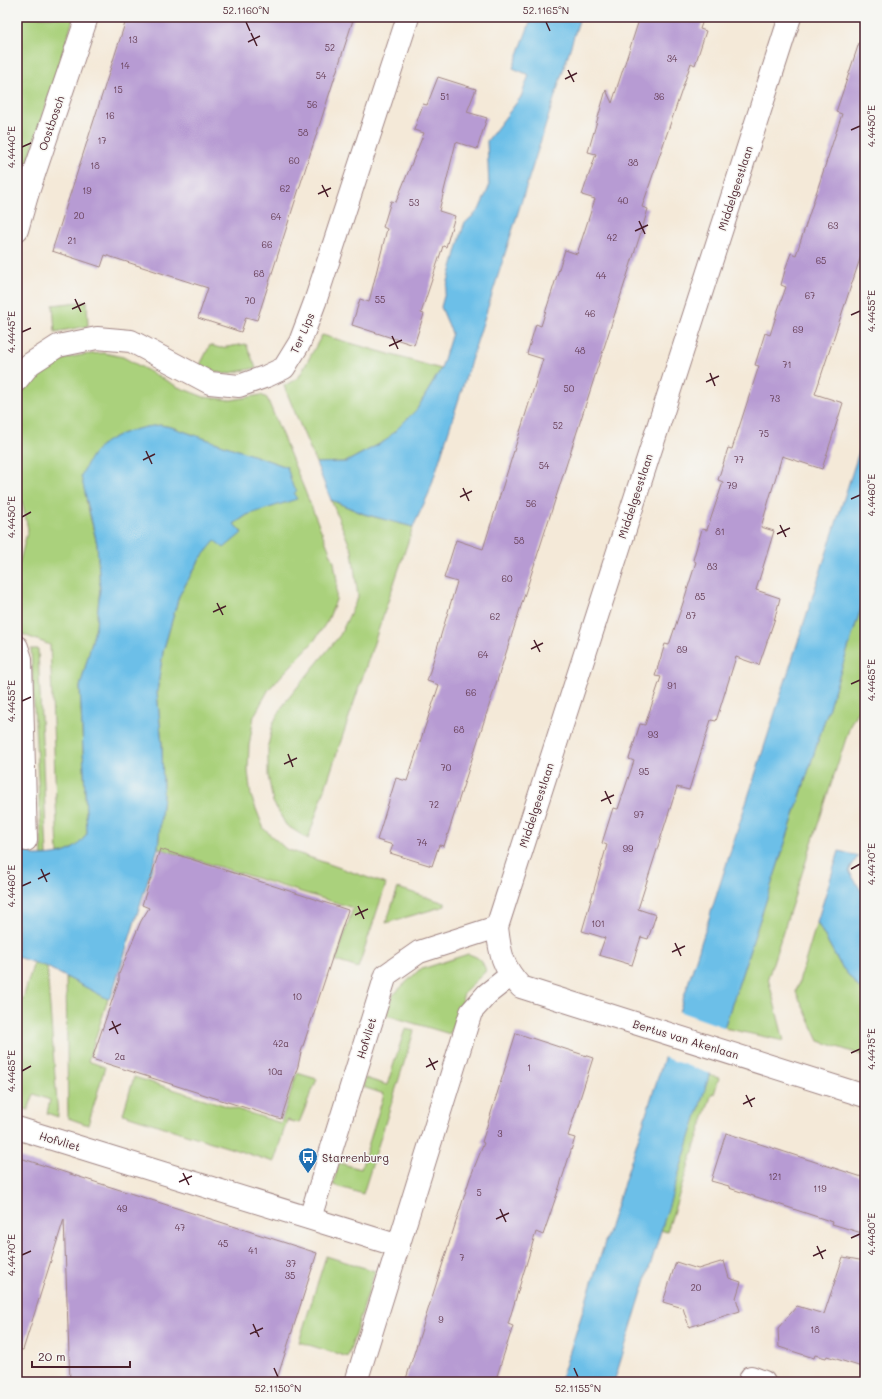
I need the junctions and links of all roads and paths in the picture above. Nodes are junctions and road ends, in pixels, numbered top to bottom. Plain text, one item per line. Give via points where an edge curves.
1 (87, 17) edge
2 (408, 17) edge
3 (790, 17) edge
4 (17, 230) edge
5 (17, 380) edge
6 (17, 647) edge
7 (26, 840) dead end
8 (497, 926) junction
9 (510, 975) junction
10 (865, 1096) edge
11 (17, 1128) edge
12 (310, 1218) junction
13 (398, 1246) junction
14 (356, 1382) edge

1 - 4 street, Oostbosch
2 - 5 street, Ter Lips via 315,302 300,342 284,368 239,386 210,383 131,341 96,338 58,346 30,364
3 - 8 street, Middelgeestlaan
6 - 7 street via 21,659
8 - 9 street, Middelgeestlaan via 499,950
8 - 12 street, Hofvliet via 419,952 386,975
9 - 10 street, Bertus van Akenlaan via 521,987
9 - 13 street via 487,994 471,1012
11 - 12 street, Hofvliet
12 - 13 street, Hofvliet
13 - 14 street

